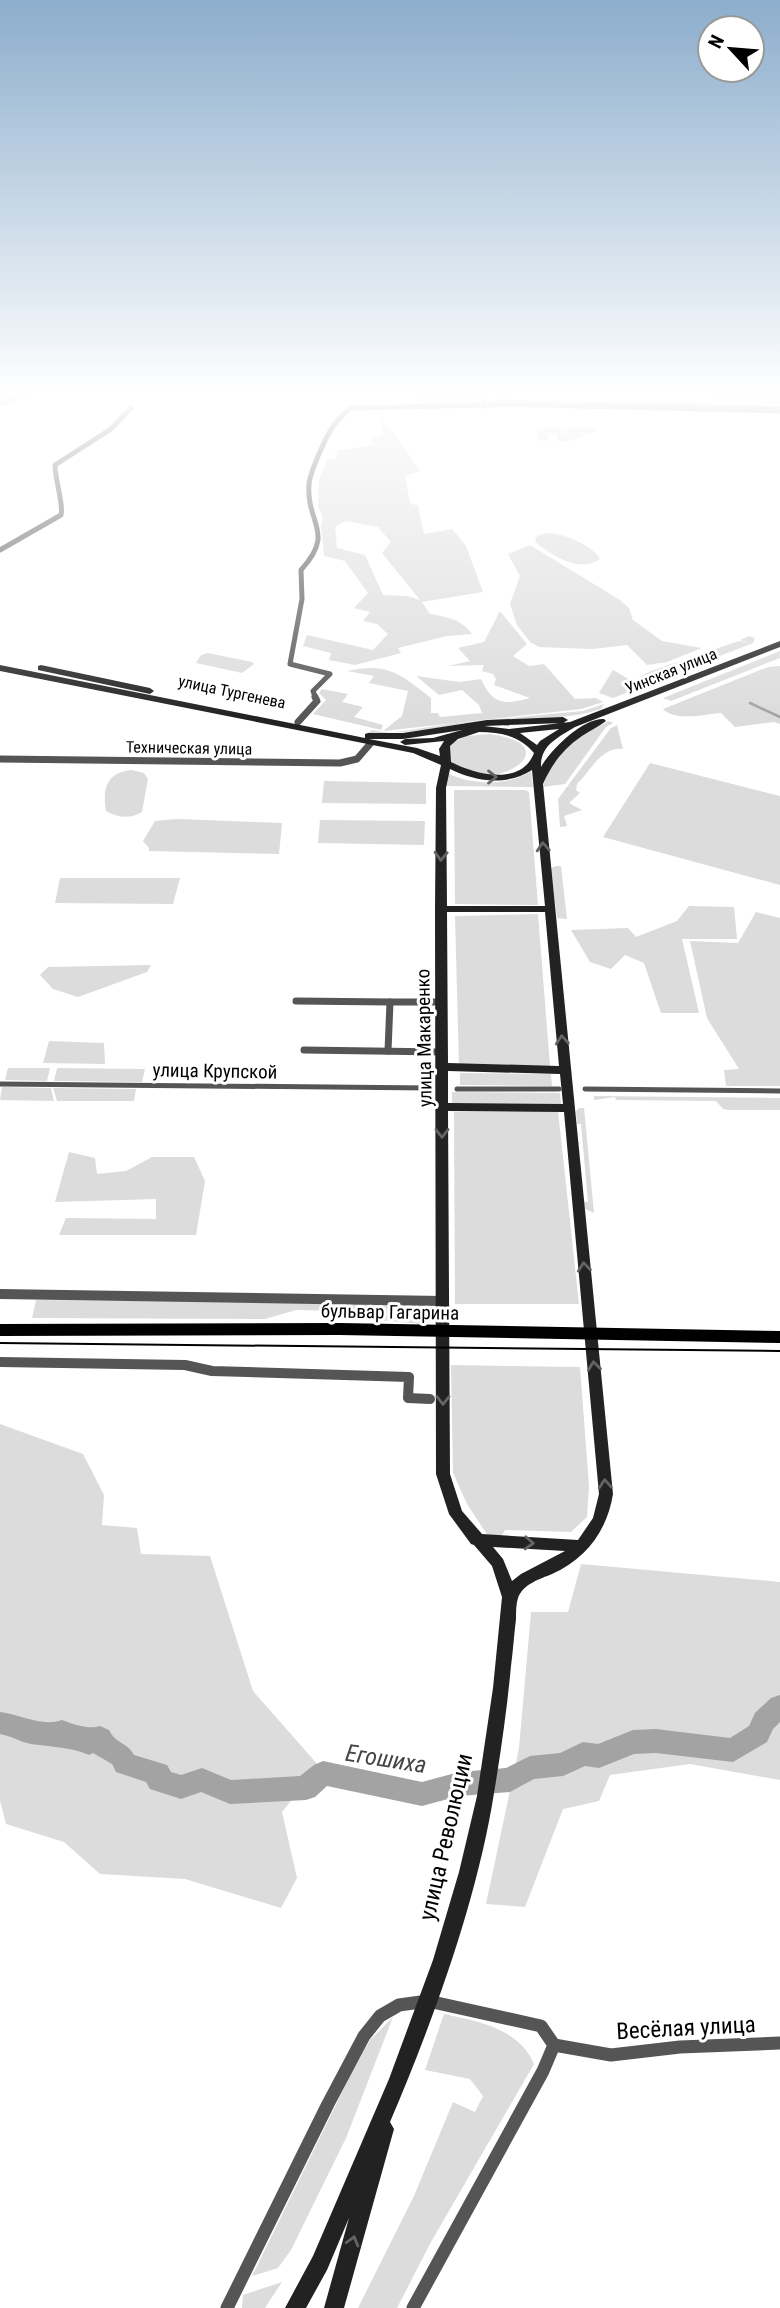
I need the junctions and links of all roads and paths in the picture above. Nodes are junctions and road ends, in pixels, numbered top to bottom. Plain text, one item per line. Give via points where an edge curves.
1 (60, 503) edge
2 (310, 503) edge
3 (0, 550) edge
4 (780, 644) edge
5 (0, 659) edge
6 (0, 668) edge
7 (108, 682) junction
8 (100, 689) junction
9 (618, 709) junction
10 (295, 725) junction
11 (572, 725) junction
12 (504, 731) junction
13 (459, 735) junction
14 (369, 740) junction
15 (396, 748) junction
16 (537, 757) junction
17 (0, 758) edge
18 (446, 762) junction
19 (539, 785) junction
20 (441, 788) junction
21 (440, 909) junction
22 (551, 909) junction
23 (296, 1001) dead end
24 (390, 1002) junction
25 (441, 1002) junction
26 (304, 1049) dead end
27 (388, 1051) junction
28 (442, 1052) junction
29 (441, 1067) junction
30 (564, 1070) junction
31 (0, 1083) edge
32 (429, 1088) dead end
33 (457, 1088) dead end
34 (559, 1089) dead end
35 (585, 1089) dead end
36 (780, 1091) edge
37 (442, 1107) junction
38 (568, 1108) junction
39 (0, 1294) edge
40 (442, 1301) junction
41 (0, 1330) edge
42 (443, 1332) junction
43 (591, 1335) junction
44 (780, 1337) edge
45 (0, 1362) edge
46 (430, 1399) dead end
47 (476, 1540) junction
48 (583, 1546) junction
49 (510, 1597) junction
50 (780, 2043) edge
51 (554, 2045) junction
52 (398, 2081) junction
53 (306, 2289) junction
54 (227, 2308) edge
55 (285, 2308) edge
56 (295, 2308) edge
57 (334, 2308) edge
58 (413, 2308) edge

1 - 3 street via 63,512
2 - 10 street via 320,536 313,557 301,570 302,599 290,664 330,674 313,691 317,701
4 - 9 main road, Уинская улица
5 - 7 main road, улица Тургенева
6 - 8 main road, улица Тургенева
7 - 8 main road
7 - 10 main road, улица Тургенева
8 - 10 main road, улица Тургенева
9 - 11 main road, Уинская улица
9 - 14 main road via 570,719 467,725
9 - 19 main road via 563,745
10 - 14 main road, улица Тургенева
11 - 12 main road, улица Тургенева
11 - 16 main road via 543,743
12 - 13 main road, улица Тургенева
12 - 16 main road via 534,744
13 - 14 main road, улица Тургенева via 415,743
13 - 18 main road, улица Макаренко via 446,745
14 - 15 main road, улица Тургенева
14 - 17 street, Техническая улица via 357,759 340,762
15 - 18 main road, улица Тургенева
15 - 20 main road via 434,764 440,772
18 -> 16 main road via 469,775 496,778 521,773
16 - 19 main road
18 - 20 main road, улица Макаренко
22 -> 19 main road
20 -> 21 main road, улица Макаренко
21 - 22 main road
21 - 25 main road, улица Макаренко
30 -> 22 main road
23 - 24 street
24 - 25 street
24 - 27 street
25 - 28 main road, улица Макаренко
26 - 27 street
27 - 28 street
28 - 29 main road, улица Макаренко
29 - 30 main road
29 - 37 main road, улица Макаренко
30 - 38 main road
31 - 32 street, улица Крупской
33 - 34 street
35 - 36 street
37 - 38 main road
37 -> 40 main road, улица Макаренко
43 -> 38 main road
39 - 40 street, бульвар Гагарина
40 - 42 main road, улица Макаренко
41 - 42 main road, бульвар Гагарина
42 - 43 main road, бульвар Гагарина
42 -> 47 main road, улица Революции via 443,1474 456,1514
43 - 44 main road, бульвар Гагарина
48 -> 43 main road via 597,1528 606,1494
45 - 46 street via 185,1365 212,1371 410,1377 408,1398
47 -> 48 main road
47 - 49 main road, улица Революции via 498,1563
48 - 49 main road via 527,1577
49 - 52 main road, улица Революции via 489,1769 468,1872
50 - 51 street, Весёлая улица via 611,2055
51 - 54 street via 541,2026 435,2001 401,2004 380,2016 327,2105
51 - 58 street
52 - 53 main road, улица Революции
57 -> 52 main road, улица Революции
53 - 55 street
53 - 56 main road, улица Революции

